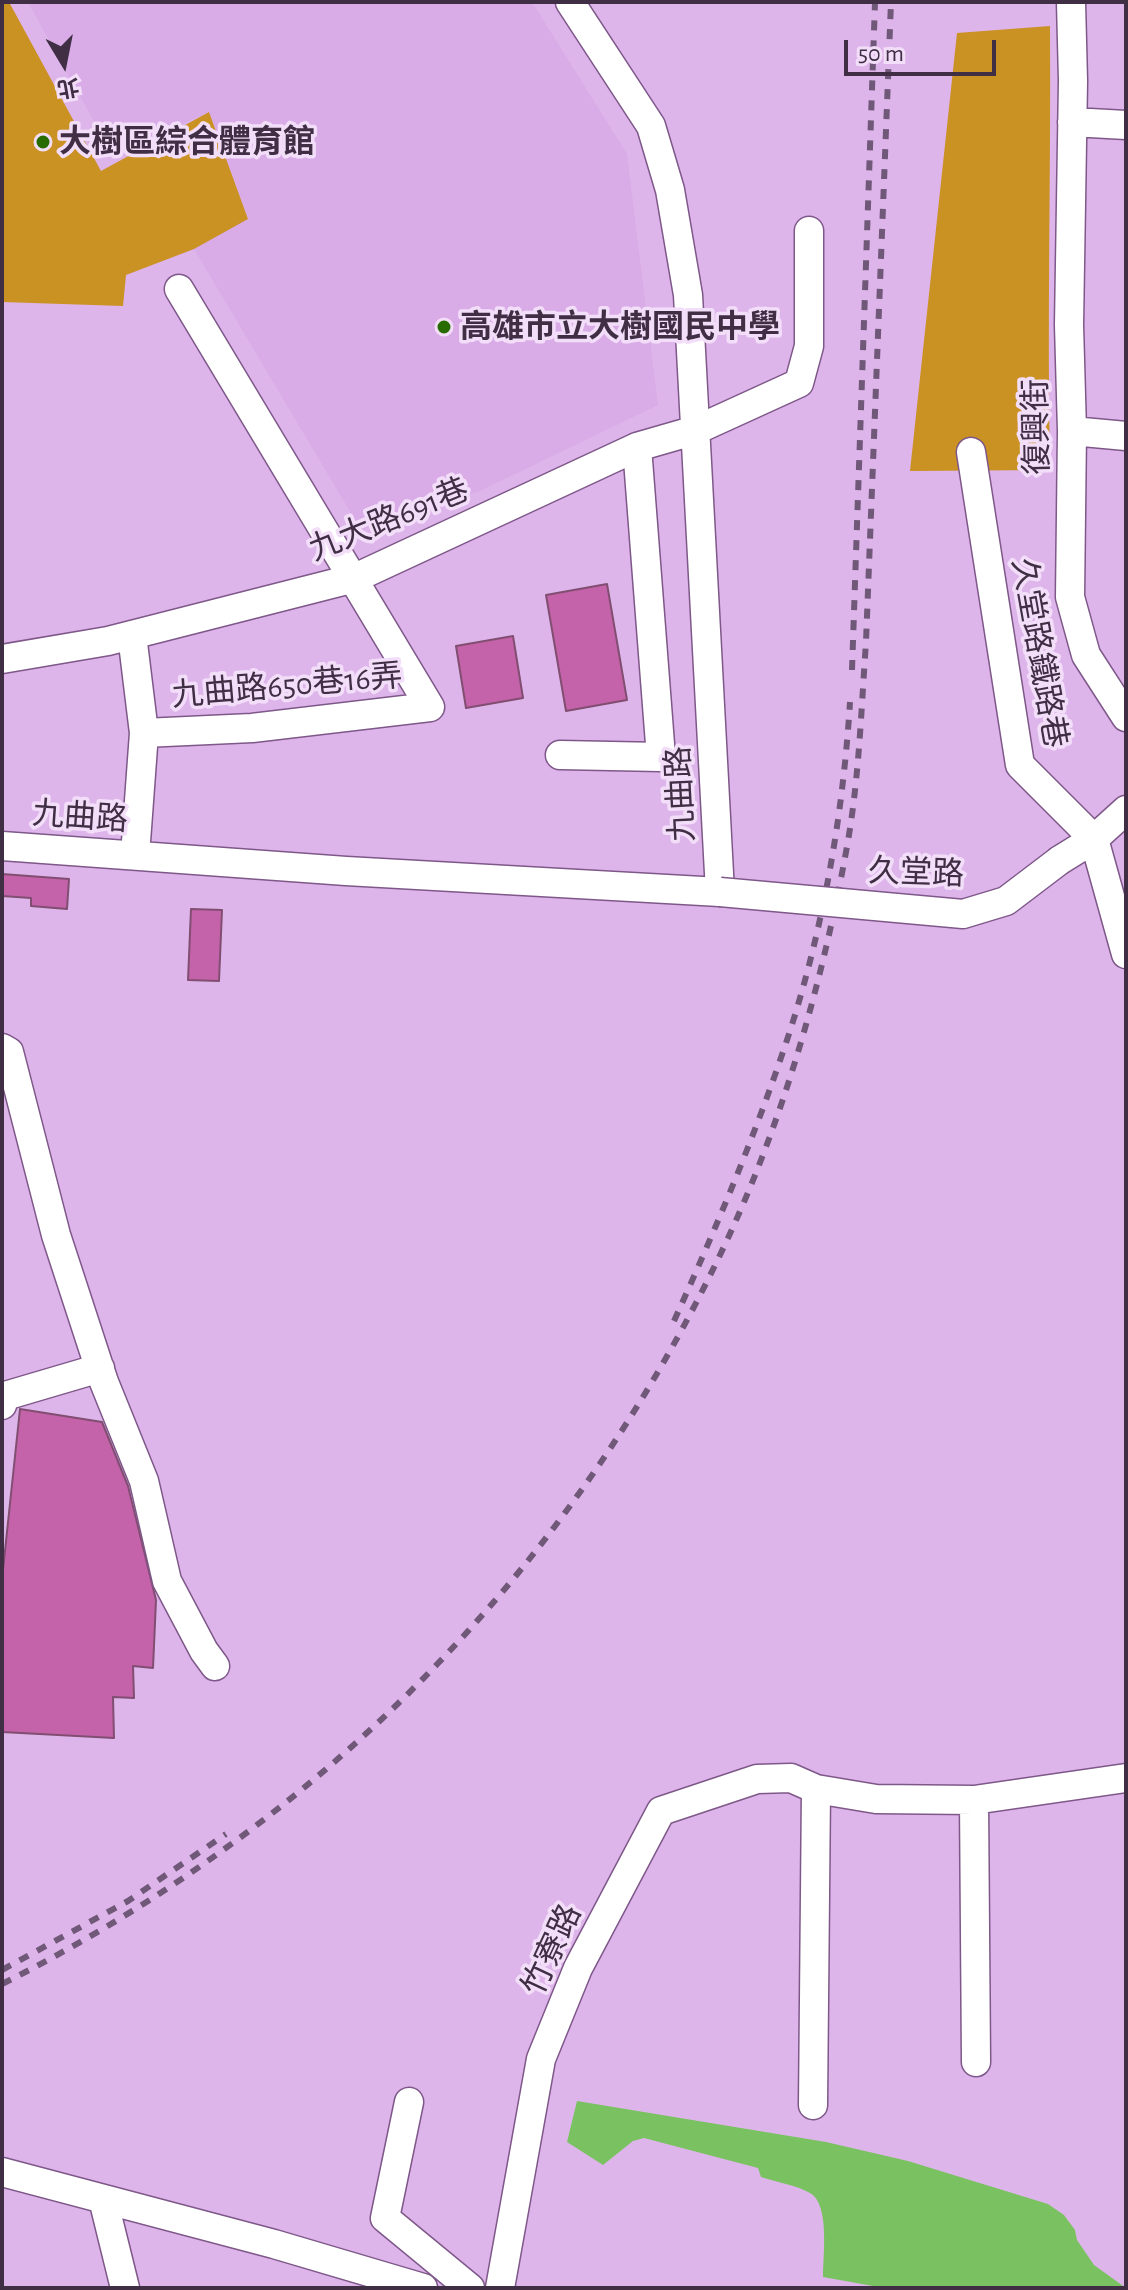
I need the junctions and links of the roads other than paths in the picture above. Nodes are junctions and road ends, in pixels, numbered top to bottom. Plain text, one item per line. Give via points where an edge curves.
1 (570, 2) edge
2 (1071, 2) edge
3 (1072, 122) junction
4 (1126, 125) edge
5 (809, 231) dead end
6 (179, 289) dead end
7 (696, 430) junction
8 (1072, 431) junction
9 (1126, 436) edge
10 (637, 447) junction
11 (971, 452) dead end
12 (355, 578) junction
13 (132, 635) junction
14 (2, 659) edge
15 (1126, 717) edge
16 (144, 733) junction
17 (560, 755) dead end
18 (1126, 810) edge
19 (1094, 839) junction
20 (2, 846) edge
21 (135, 855) junction
22 (720, 892) junction
23 (1126, 954) edge
24 (2, 1048) edge
25 (100, 1368) junction
26 (2, 1405) edge
27 (215, 1666) dead end
28 (1126, 1778) edge
29 (816, 1789) junction
30 (974, 1800) junction
31 (976, 2062) dead end
32 (409, 2102) dead end
33 (813, 2105) dead end
34 (2, 2172) edge
35 (103, 2199) junction
36 (125, 2288) edge
37 (423, 2288) edge
38 (470, 2288) edge
39 (500, 2288) edge

1 - 7 street, 九曲路 via 651,126 670,190 688,295
2 - 3 street, 復興街
3 - 4 street
3 - 8 street, 復興街
5 - 7 street, 九大路691巷 via 809,346 799,383
6 - 12 street
7 - 10 street, 九大路691巷
7 - 22 street, 九曲路
8 - 9 street
8 - 15 street, 復興街 via 1070,597 1086,655
10 - 12 street, 九大路691巷
10 - 17 street via 661,757
11 - 19 street, 久堂路鐵路巷 via 1020,765
12 - 13 street, 九大路691巷
12 - 16 street, 九曲路650巷16弄 via 430,707 252,728
13 - 14 street, 九大路691巷
13 - 16 street
16 - 21 street
18 - 19 street, 久堂路
19 - 22 street, 久堂路, bridge via 1006,901 963,914
19 - 23 street
20 - 21 street, 九曲路
21 - 22 street, 九曲路
24 - 25 street via 9,1052 56,1235
25 - 26 street via 5,1396
25 - 27 street via 144,1481 167,1581
28 - 30 street, 竹寮路
29 - 30 street, 竹寮路 via 876,1799
29 - 33 street
29 - 39 street, 竹寮路 via 791,1778 757,1779 661,1811 578,1968 541,2059
30 - 31 street
32 - 38 street via 385,2218
34 - 35 street
35 - 36 street
35 - 37 street

